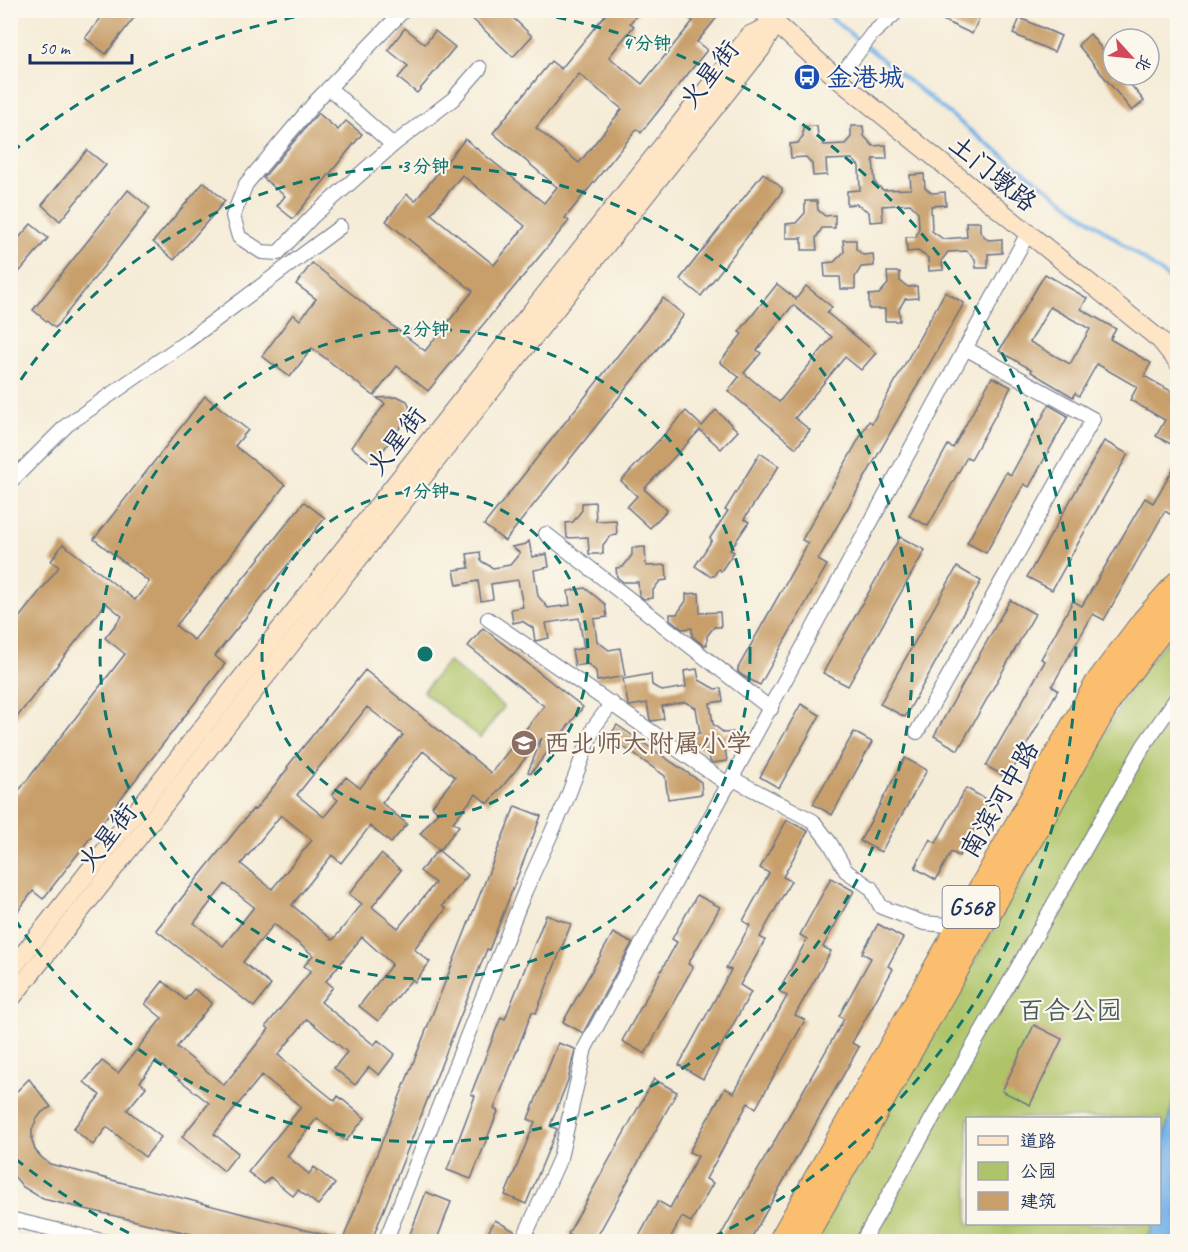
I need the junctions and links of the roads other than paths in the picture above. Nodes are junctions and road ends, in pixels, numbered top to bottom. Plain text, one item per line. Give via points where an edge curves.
1 (404, 10) edge
2 (761, 10) edge
3 (899, 10) edge
4 (776, 24) junction
5 (480, 68) dead end
6 (838, 80) junction
7 (329, 88) junction
8 (393, 145) junction
9 (340, 227) dead end
10 (1028, 233) junction
11 (965, 348) junction
12 (1178, 362) edge
13 (10, 482) edge
14 (546, 534) dead end
15 (1178, 583) edge
16 (1178, 612) edge
17 (488, 619) dead end
18 (1178, 696) edge
19 (612, 704) junction
20 (771, 709) junction
21 (917, 732) dead end
22 (731, 782) junction
23 (960, 926) junction
24 (10, 971) edge
25 (10, 1000) edge
26 (10, 1219) edge
27 (107, 1242) edge
28 (385, 1242) edge
29 (522, 1242) edge
30 (780, 1242) edge
31 (802, 1242) edge
32 (862, 1242) edge

1 - 7 street
2 - 4 street, 土门墩路
3 - 6 street via 872,34
4 - 6 street, 土门墩路
4 - 24 street, 火星街 via 750,34
4 - 25 street, 火星街 via 761,49
5 - 8 street via 453,99
6 - 10 street, 土门墩路
7 - 8 street
7 - 8 street via 246,184 233,216 239,237 262,252 278,254 313,216
9 - 13 street via 68,425
10 - 11 street
10 - 12 street, 土门墩路 via 1160,340
11 - 20 street
11 - 21 street via 1093,419
14 - 20 street
15 - 23 highway, 南滨河中路 / G568 via 1098,682
16 - 31 highway, 南滨河中路 / G568 via 1114,693
17 - 19 street
18 - 32 street via 1143,745
19 - 22 street
19 - 28 street via 594,727
20 - 22 street
22 - 23 street via 813,821 846,870 871,888 881,907 924,923
22 - 29 street via 585,1048 560,1158
23 - 30 highway, 南滨河中路 / G568
26 - 27 street

